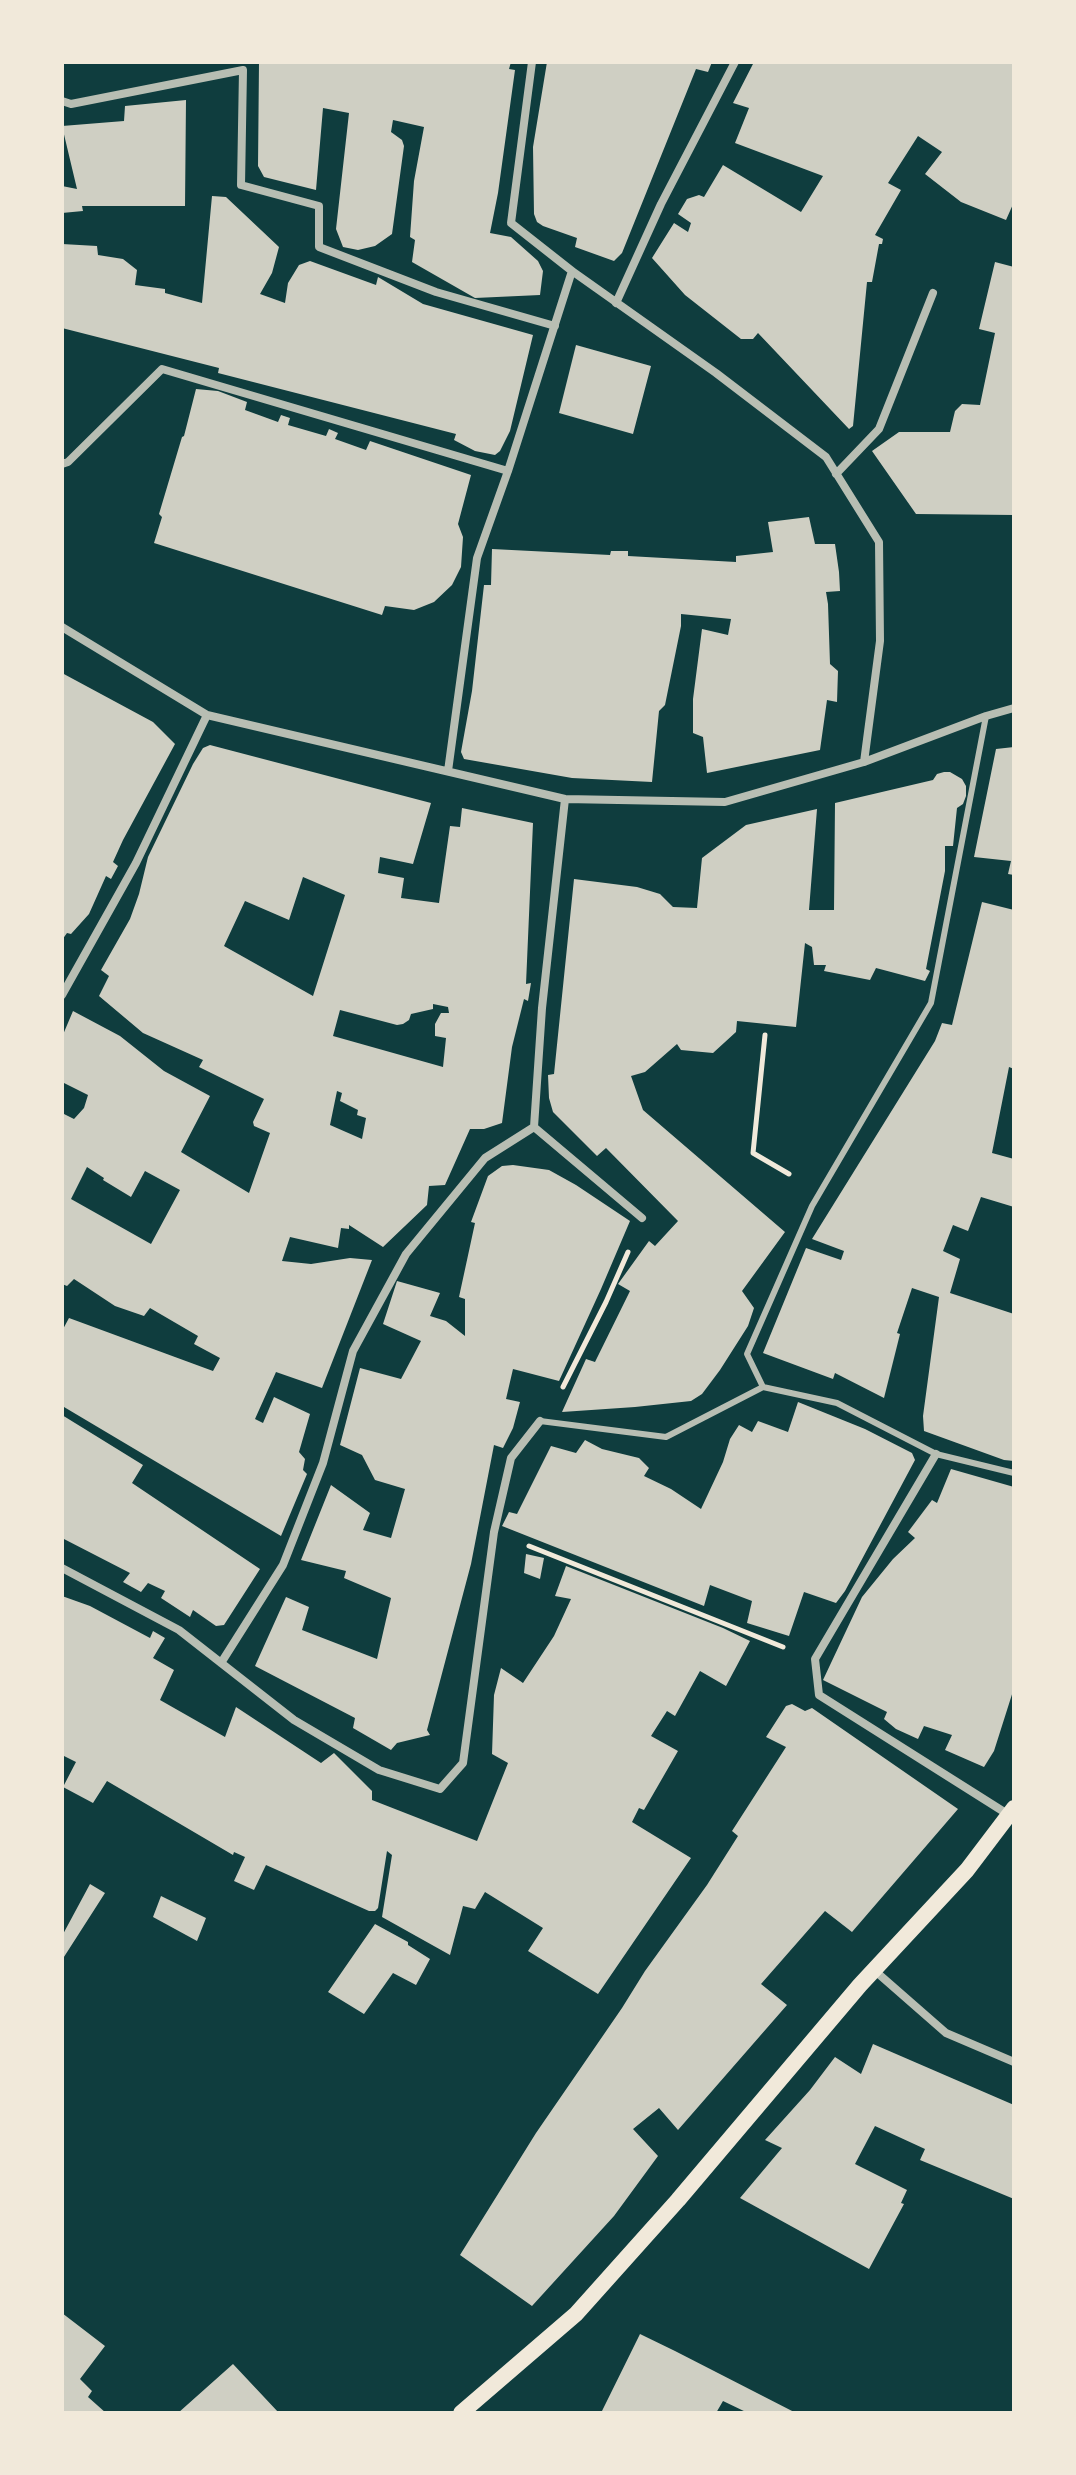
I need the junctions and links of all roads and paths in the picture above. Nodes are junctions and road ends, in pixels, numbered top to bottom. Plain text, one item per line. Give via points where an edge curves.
1 (532, 62) edge
2 (735, 62) edge
3 (62, 101) edge
4 (572, 271) junction
5 (933, 293) dead end
6 (616, 303) junction
7 (555, 326) junction
8 (62, 464) edge
9 (508, 471) junction
10 (836, 474) junction
11 (62, 627) edge
12 (1014, 708) edge
13 (207, 715) junction
14 (986, 716) junction
15 (864, 762) junction
16 (448, 771) junction
17 (565, 799) junction
18 (66, 980) edge
19 (62, 995) edge
20 (765, 1035) dead end
21 (534, 1127) junction
22 (821, 1192) junction
23 (642, 1218) joint
24 (763, 1387) junction
25 (540, 1421) junction
26 (936, 1454) junction
27 (1014, 1473) edge
28 (494, 1532) junction
29 (62, 1568) edge
30 (815, 1659) junction
31 (221, 1663) junction
32 (1012, 1812) edge
33 (874, 1970) junction
34 (1014, 2062) edge
35 (461, 2413) edge

1 - 4 street via 511,223
2 - 6 street
3 - 7 street via 71,104 243,70 241,185 319,206 319,247 436,292
4 - 6 street
4 - 7 street
5 - 10 street via 879,429
6 - 10 street via 826,457
7 - 9 street
8 - 9 street via 162,369
9 - 16 street via 477,558
10 - 15 street via 879,542 880,641
11 - 13 street
12 - 14 street
13 - 16 street
13 - 18 street via 136,863
14 - 15 street
14 - 22 lane via 931,1003
15 - 17 street via 725,802
16 - 17 street
17 - 21 street
18 - 19 street
20 - 22 path via 753,1153
21 - 23 street
21 - 31 street via 485,1158 406,1254 353,1351 323,1463 283,1565
22 - 24 lane via 747,1354
23 - 25 path via 599,1315
24 - 25 lane via 666,1437
24 - 26 lane via 837,1403
25 - 28 street via 511,1458
26 - 27 lane
26 - 30 street
28 - 30 path
28 - 31 street via 463,1763 440,1789 379,1770 294,1720
29 - 31 street via 179,1630
30 - 32 street via 819,1695
32 - 33 main road via 967,1870
33 - 34 street via 946,2033
33 - 35 main road via 576,2314

